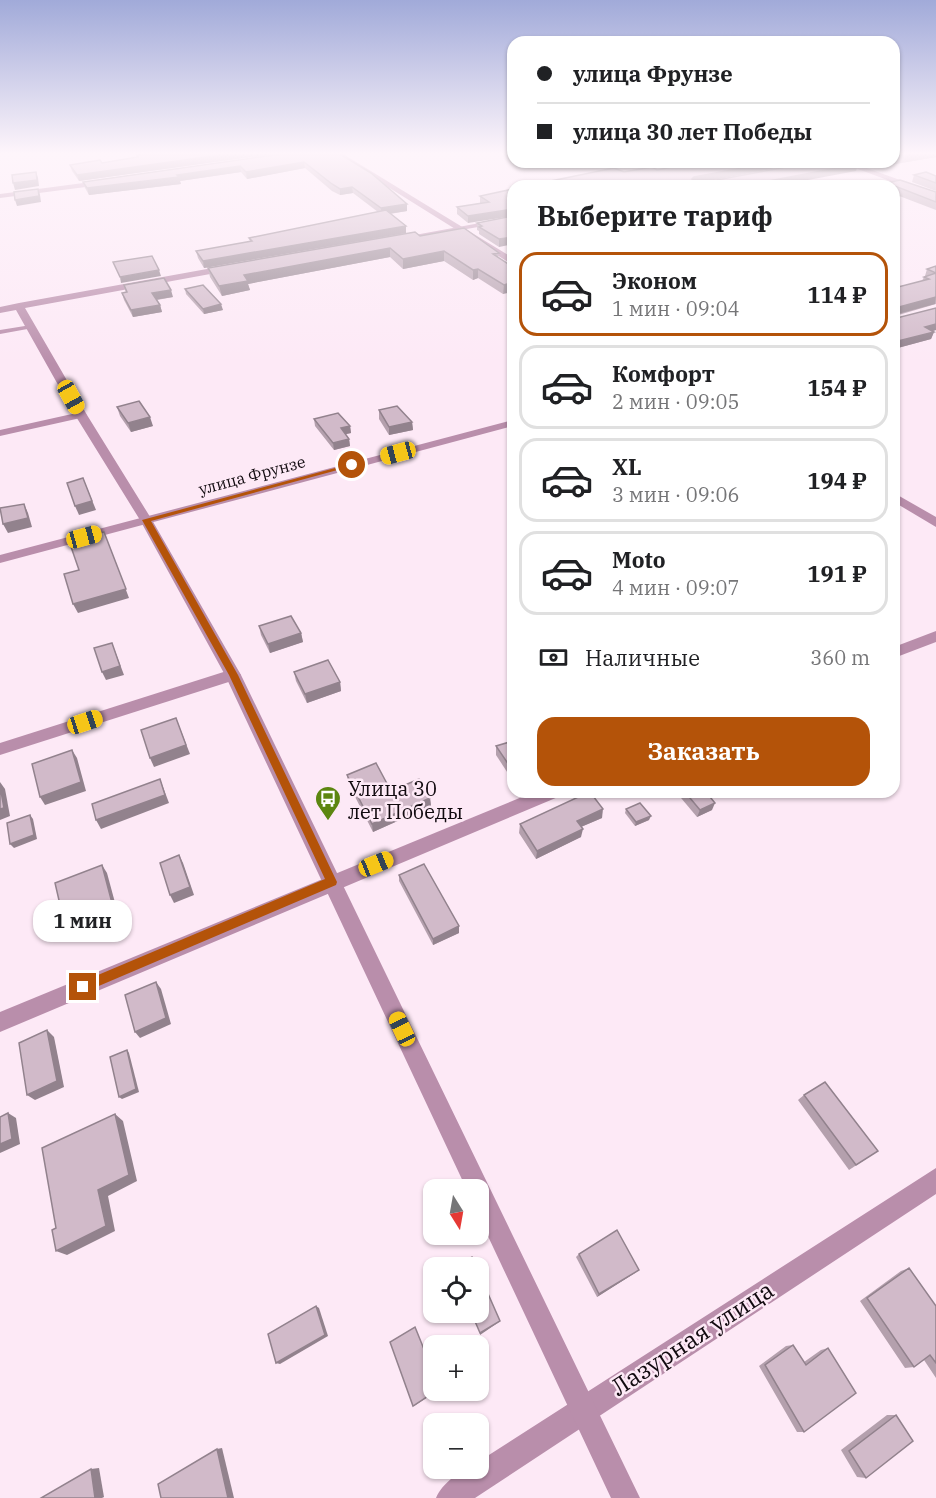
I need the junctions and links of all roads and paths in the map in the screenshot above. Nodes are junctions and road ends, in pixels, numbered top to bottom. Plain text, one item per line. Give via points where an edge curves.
1 (452, 224) edge
2 (484, 224) edge
3 (459, 228) junction
4 (391, 240) edge
5 (507, 258) edge
6 (236, 267) edge
7 (19, 306) junction
8 (0, 310) edge
9 (31, 327) junction
10 (0, 332) edge
11 (81, 415) junction
12 (507, 425) edge
13 (0, 434) edge
14 (900, 501) edge
15 (146, 520) junction
16 (936, 523) edge
17 (0, 560) edge
18 (936, 636) edge
19 (900, 651) edge
20 (233, 675) junction
21 (0, 749) edge
22 (537, 798) edge
23 (332, 882) junction
24 (0, 1022) edge
25 (936, 1180) edge
26 (583, 1409) junction
27 (450, 1498) edge
28 (626, 1498) edge

1 - 3 street
2 - 3 street
3 - 4 street
3 - 5 street
6 - 7 street
7 - 8 street
7 - 9 street
9 - 10 lane
9 - 11 street
11 - 13 street
11 - 15 street
12 - 15 street, улица Фрунзе
14 - 16 street
15 - 17 street, улица Фрунзе
15 - 20 street
18 - 19 street
20 - 21 street
20 - 23 street
22 - 23 street
23 - 24 street
23 - 26 street
25 - 26 street, Лазурная улица
26 - 27 street, Лазурная улица
26 - 28 street

